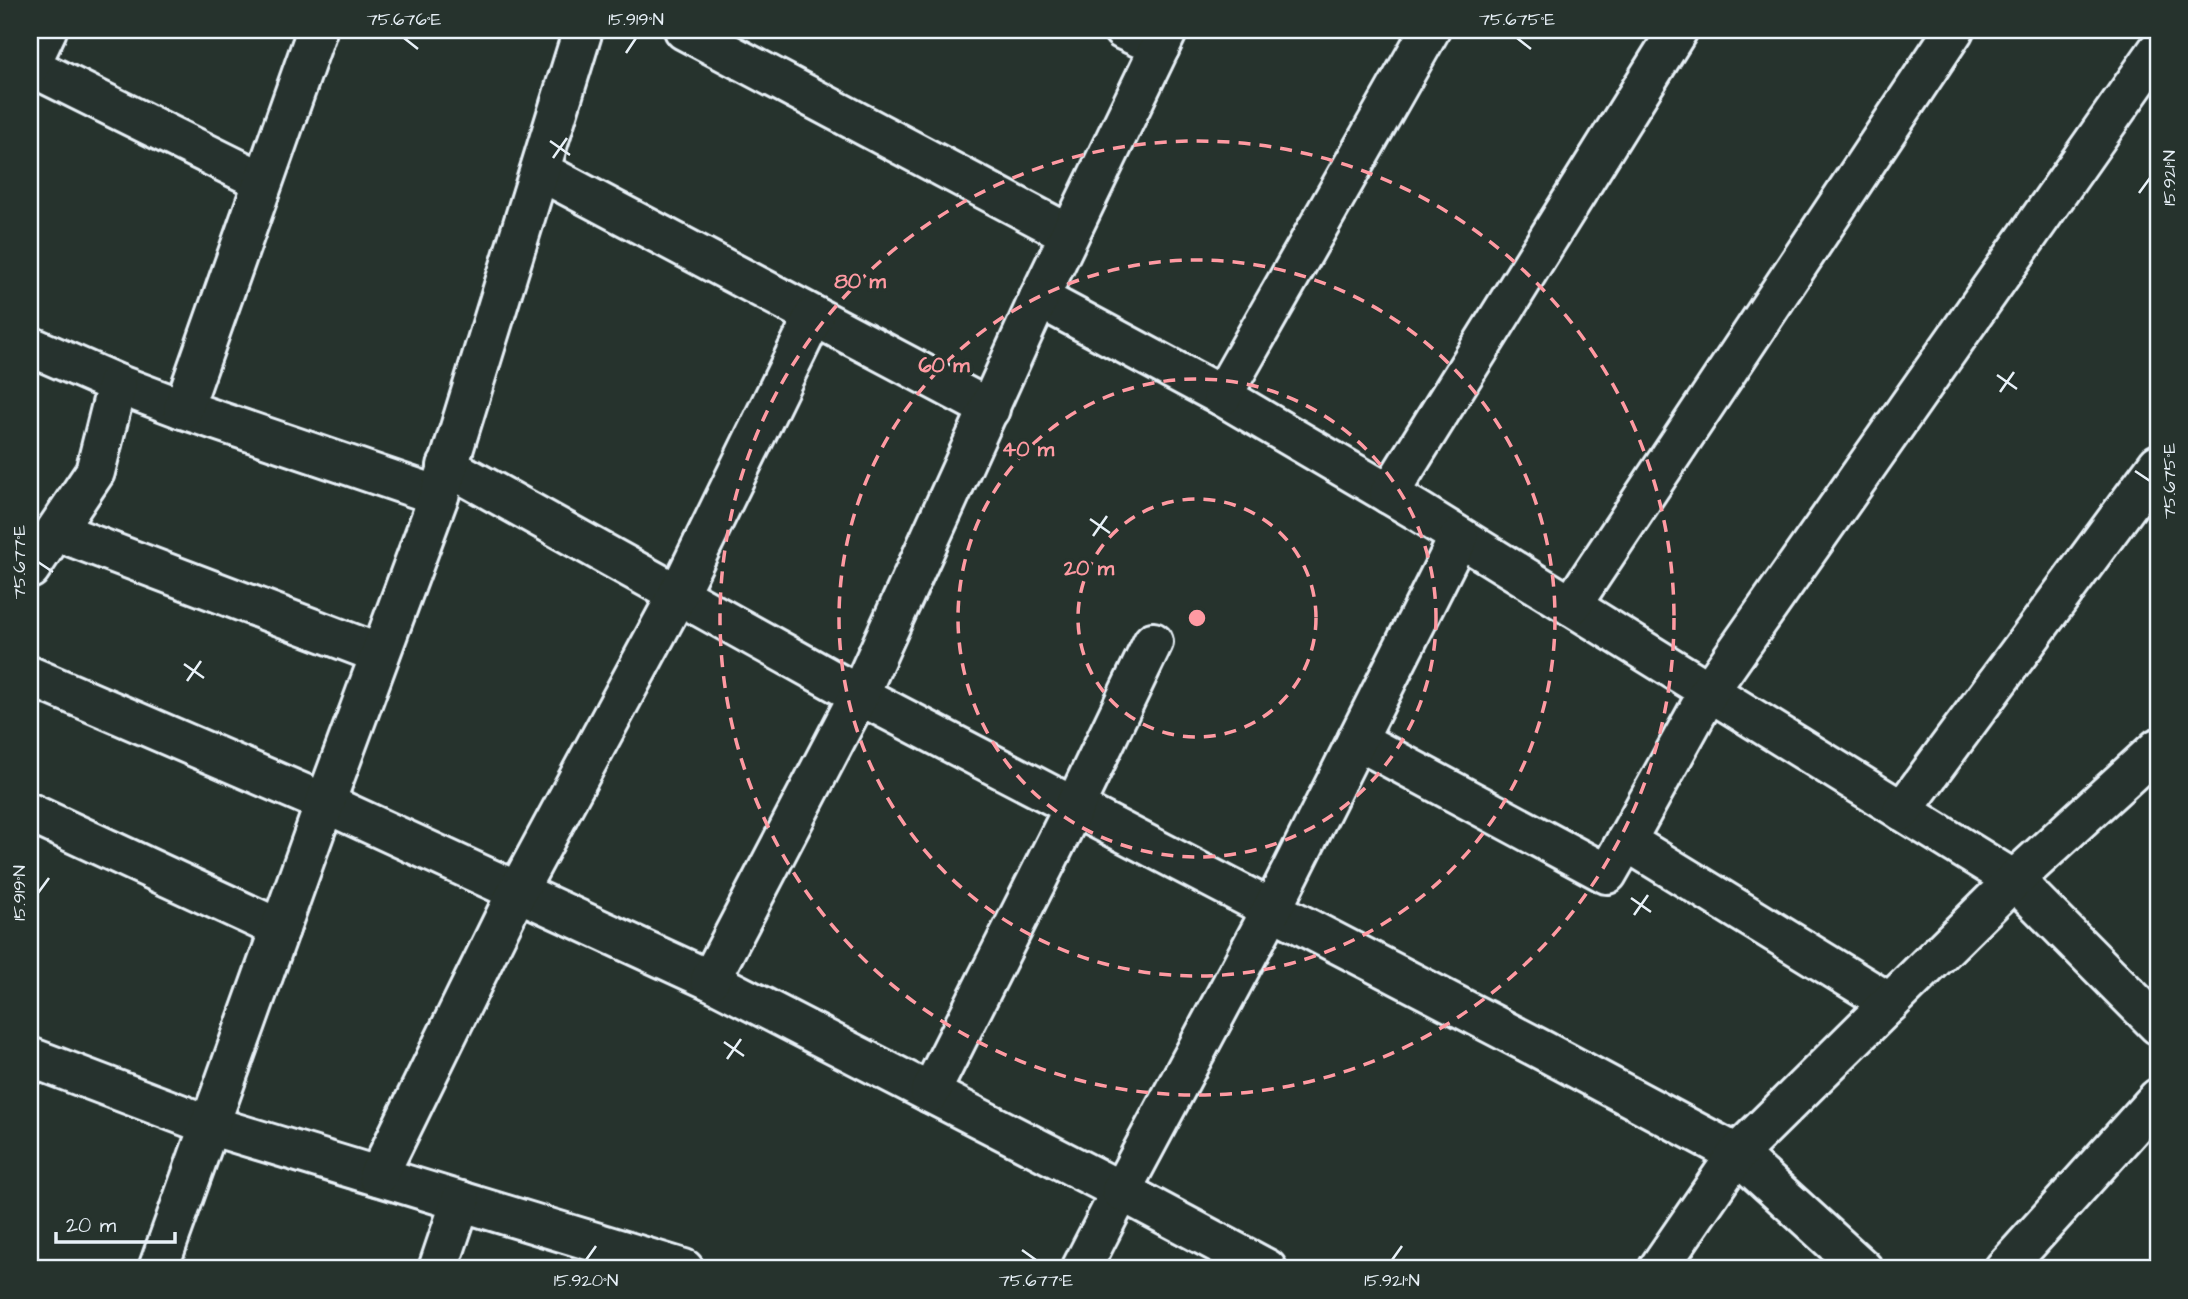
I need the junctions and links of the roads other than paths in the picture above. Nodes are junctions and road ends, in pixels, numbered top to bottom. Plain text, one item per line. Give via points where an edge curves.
1 (47, 30) edge
2 (317, 30) edge
3 (583, 30) edge
4 (684, 30) edge
5 (1123, 30) edge
6 (1430, 30) edge
7 (1678, 30) edge
8 (1954, 30) edge
9 (1164, 38) edge
10 (2158, 50) edge
11 (30, 66) edge
12 (540, 171) junction
13 (262, 181) junction
14 (1069, 234) junction
15 (1039, 298) junction
16 (814, 316) junction
17 (30, 346) edge
18 (117, 384) junction
19 (1222, 396) junction
20 (990, 409) junction
21 (183, 410) junction
22 (2158, 464) edge
23 (443, 481) junction
24 (1389, 494) junction
25 (55, 531) junction
26 (1459, 537) junction
27 (30, 569) edge
28 (678, 594) junction
29 (1571, 606) junction
30 (1153, 642) dead end
31 (380, 654) junction
32 (30, 676) edge
33 (1709, 691) junction
34 (859, 695) junction
35 (1357, 740) junction
36 (2152, 765) edge
37 (325, 803) junction
38 (1074, 807) junction
39 (1902, 811) junction
40 (30, 813) edge
41 (1626, 841) junction
42 (2014, 880) junction
43 (517, 892) junction
44 (1272, 909) junction
45 (280, 929) junction
46 (710, 980) junction
47 (1890, 1003) junction
48 (2158, 1025) edge
49 (30, 1057) edge
50 (930, 1093) junction
51 (2158, 1098) edge
52 (209, 1125) junction
53 (1737, 1154) junction
54 (378, 1176) junction
55 (1121, 1191) junction
56 (461, 1201) junction
57 (642, 1263) edge
58 (158, 1269) edge
59 (438, 1269) edge
60 (684, 1269) edge
61 (1081, 1269) edge
62 (1267, 1269) edge
63 (1658, 1269) edge
64 (1863, 1269) edge
65 (2004, 1269) edge

1 - 11 street
2 - 13 street
3 - 12 street
4 - 14 street
5 - 9 street
6 - 19 street
7 - 24 street
8 - 29 street
9 - 14 street
10 - 33 street
11 - 13 street
12 - 16 street
12 - 23 street
13 - 21 street
14 - 15 street
15 - 19 street
15 - 20 street
16 - 20 street
16 - 28 street
17 - 18 street
18 - 21 street
18 - 25 street via 95,472
19 - 24 street
20 - 34 street
21 - 23 street
22 - 39 street
23 - 28 street
23 - 31 street
24 - 26 street
25 - 27 street
25 - 31 street
26 - 29 street
26 - 35 street
28 - 34 street
28 - 43 street
29 - 33 street
30 - 38 street
31 - 37 street
32 - 37 street
33 - 39 street
33 - 41 street
34 - 38 street
34 - 46 street
35 - 41 street via 1607,874
35 - 44 street
36 - 42 street
37 - 43 street
37 - 45 street
38 - 44 street
38 - 50 street
39 - 42 street
40 - 45 street
41 - 47 street
42 - 47 street
42 - 48 street
43 - 46 street
43 - 54 street
44 - 53 street
44 - 55 street
45 - 52 street
46 - 50 street
47 - 53 street
49 - 52 street
50 - 55 street
51 - 65 street
52 - 54 street
52 - 58 street
53 - 63 street
53 - 64 street
54 - 56 street
55 - 61 street
55 - 62 street
56 - 57 street
56 - 59 street
57 - 60 street

